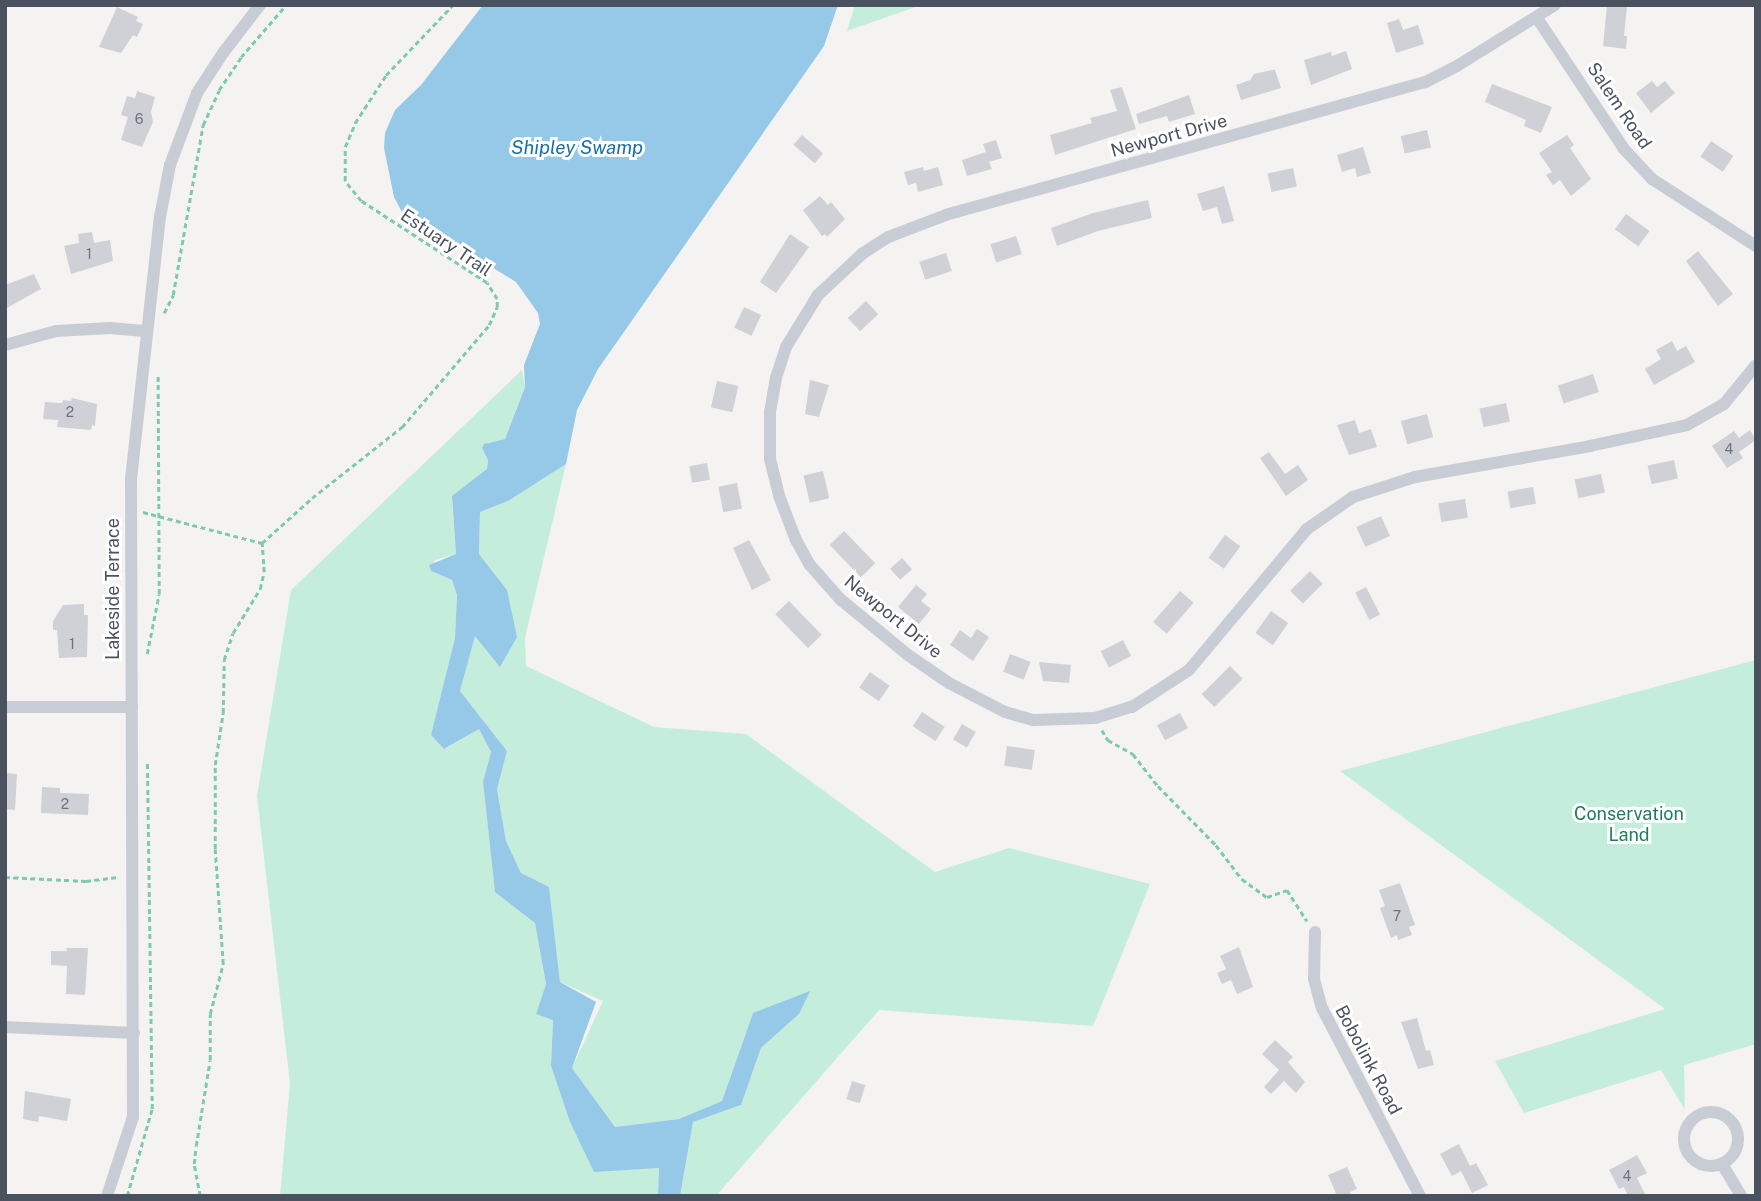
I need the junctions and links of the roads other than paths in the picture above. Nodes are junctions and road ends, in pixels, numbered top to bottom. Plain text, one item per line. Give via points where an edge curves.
1 (260, 5) edge
2 (1555, 5) edge
3 (1537, 18) junction
4 (1756, 246) edge
5 (147, 331) junction
6 (5, 345) edge
7 (1756, 365) edge
8 (5, 707) edge
9 (132, 707) junction
10 (1315, 932) road end
11 (5, 1027) edge
12 (134, 1033) junction
13 (1722, 1164) junction
14 (107, 1196) edge
15 (1420, 1196) edge
16 (1741, 1196) edge

1 - 5 street, Lakeside Terrace via 197,93 174,153 160,217
2 - 3 street, Newport Drive
3 - 4 street, Salem Road via 1624,149 1652,179
3 - 7 street, Newport Drive via 1457,66 1394,93 946,215 897,233 863,253 839,272 800,321 786,347 770,412 774,478 787,520 817,574 888,640 979,700 1033,720 1095,718 1132,707 1189,670 1307,529 1353,496 1415,477 1687,425 1724,404
5 - 6 street via 56,331
5 - 9 street, Lakeside Terrace via 130,509
8 - 9 street
9 - 12 street, Lakeside Terrace
10 - 15 street, Bobolink Road via 1314,979 1319,1001
11 - 12 street
12 - 14 street, Lakeside Terrace via 133,1117
13 - 13 street via 1735,1151 1738,1133 1720,1114 1702,1113 1684,1132 1685,1149 1705,1166
13 - 16 street

